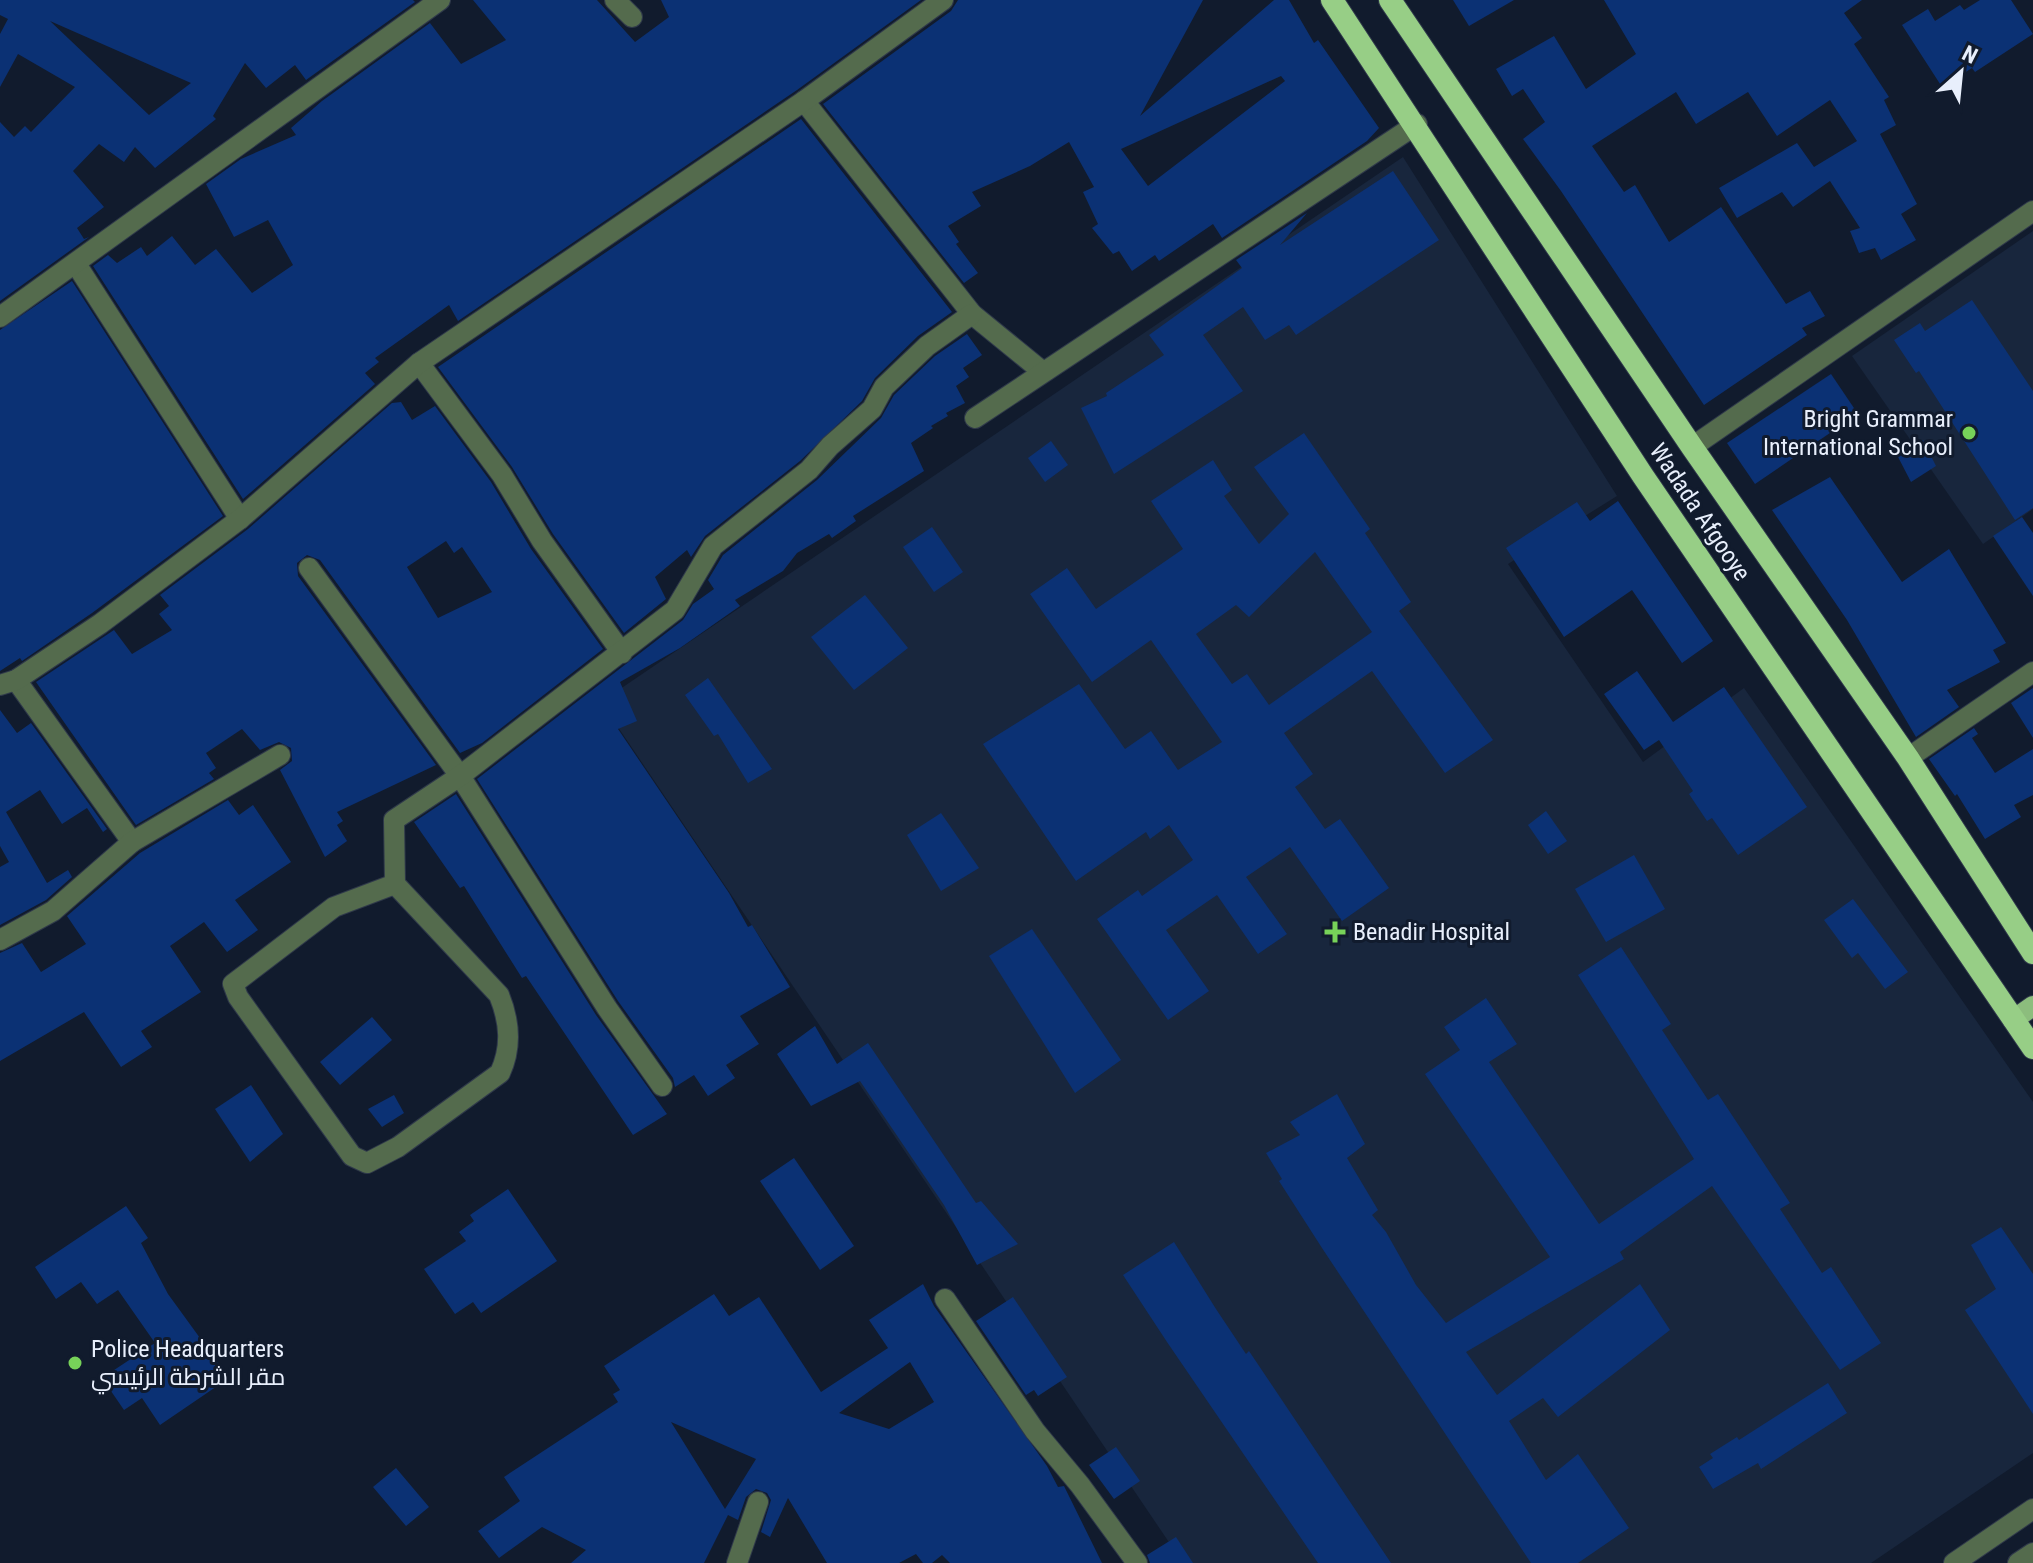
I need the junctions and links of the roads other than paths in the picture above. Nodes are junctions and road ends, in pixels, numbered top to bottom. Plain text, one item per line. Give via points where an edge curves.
1 (440, 0) edge
2 (615, 0) edge
3 (943, 0) edge
4 (1332, 0) edge
5 (1390, 0) edge
6 (632, 17) dead end
7 (804, 101) junction
8 (1417, 124) junction
9 (2033, 211) edge
10 (76, 264) junction
11 (972, 314) junction
12 (0, 317) edge
13 (419, 363) junction
14 (1043, 372) junction
15 (975, 418) dead end
16 (1692, 447) junction
17 (240, 519) junction
18 (309, 568) dead end
19 (622, 653) junction
20 (2033, 672) edge
21 (8, 682) edge
22 (280, 755) dead end
23 (1908, 758) junction
24 (460, 776) junction
25 (132, 842) junction
26 (395, 884) junction
27 (0, 940) edge
28 (2033, 953) edge
29 (2033, 1006) edge
30 (2013, 1020) junction
31 (2033, 1048) edge
32 (662, 1086) dead end
33 (945, 1299) dead end
34 (758, 1502) dead end
35 (2033, 1509) edge
36 (2033, 1553) edge
37 (737, 1563) edge
38 (1137, 1563) edge
39 (1954, 1563) edge
40 (2018, 1563) edge

1 - 10 street
2 - 6 street
3 - 7 street
4 - 8 highway, Wadada Afgooye
5 - 16 highway, Wadada Afgooye
7 - 11 street
7 - 13 street
8 - 14 street
8 - 30 highway, Wadada Afgooye via 1643,476
9 - 16 street
10 - 12 street
10 - 17 street
11 - 14 street
11 - 19 street via 927,346 884,387 872,409 809,470 713,546 675,610
13 - 17 street
13 - 19 street
14 - 15 street
16 - 23 highway, Wadada Afgooye
17 - 21 street via 100,624
18 - 24 street
19 - 24 street
20 - 23 street
21 - 25 street
22 - 25 street
23 - 28 highway, Wadada Afgooye
24 - 26 street via 394,820
24 - 32 street
25 - 27 street via 53,911
26 - 26 street via 334,907 233,984 352,1156 367,1163 398,1147 500,1073 508,1055 508,1016 499,995
29 - 30 main road
30 - 31 highway, Wadada Afgooye
33 - 38 street via 1035,1431
34 - 37 street
35 - 39 street
36 - 40 street

